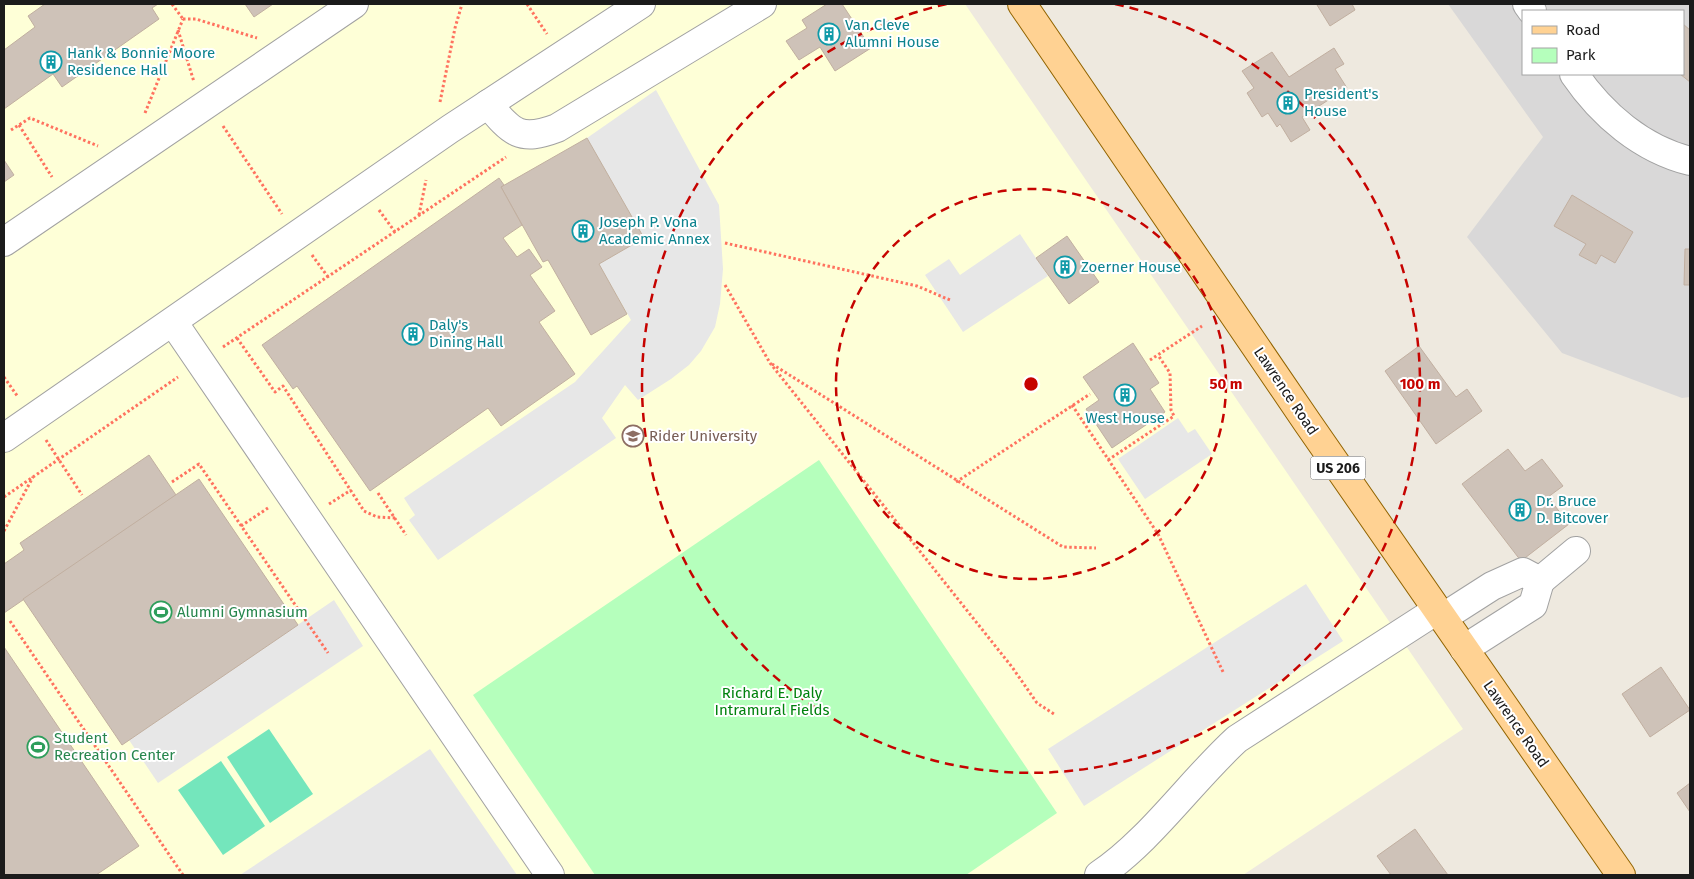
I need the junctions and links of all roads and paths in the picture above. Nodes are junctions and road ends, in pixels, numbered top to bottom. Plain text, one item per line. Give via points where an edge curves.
1 (173, 4) edge
2 (354, 4) edge
3 (462, 4) edge
4 (527, 4) edge
5 (641, 4) edge
6 (762, 4) edge
7 (1022, 4) edge
8 (183, 19) junction
9 (178, 30) junction
10 (549, 36) dead end
11 (266, 41) dead end
12 (1575, 75) edge
13 (196, 88) dead end
14 (488, 104) junction
15 (440, 106) dead end
16 (142, 119) dead end
17 (220, 122) dead end
18 (19, 125) junction
19 (11, 130) dead end
20 (106, 150) dead end
21 (508, 155) dead end
22 (1690, 161) edge
23 (428, 171) dead end
24 (57, 183) dead end
25 (418, 216) junction
26 (284, 217) dead end
27 (4, 242) edge
28 (725, 243) dead end
29 (308, 250) dead end
30 (328, 277) junction
31 (725, 285) dead end
32 (950, 300) dead end
33 (173, 322) junction
34 (1202, 326) dead end
35 (237, 338) junction
36 (221, 349) dead end
37 (1158, 355) junction
38 (1150, 360) dead end
39 (770, 363) junction
40 (183, 374) dead end
41 (4, 377) edge
42 (1090, 394) dead end
43 (23, 405) dead end
44 (1072, 405) junction
45 (4, 438) edge
46 (45, 438) dead end
47 (59, 459) junction
48 (1108, 460) junction
49 (33, 476) junction
50 (172, 482) dead end
51 (956, 482) junction
52 (351, 490) junction
53 (378, 493) dead end
54 (289, 494) junction
55 (82, 495) dead end
56 (4, 497) edge
57 (328, 505) dead end
58 (395, 518) junction
59 (241, 526) junction
60 (4, 531) edge
61 (406, 535) dead end
62 (1096, 548) dead end
63 (1576, 550) dead end
64 (1540, 581) junction
65 (1439, 614) junction
66 (10, 621) dead end
67 (1464, 649) junction
68 (328, 653) dead end
69 (1224, 674) dead end
70 (1054, 714) dead end
71 (183, 875) edge
72 (550, 875) edge
73 (1099, 875) edge
74 (1621, 875) edge

1 - 8 path
2 - 27 street
3 - 15 path
4 - 10 path
5 - 14 street
6 - 14 street via 557,128 536,136 518,133 504,124
7 - 65 main road, Lawrence Road / US 206
8 - 9 path
8 - 11 path via 196,18
9 - 13 path
9 - 16 path
12 - 22 street via 1613,120 1646,143
14 - 33 street
17 - 26 path
18 - 19 path
18 - 20 path via 30,118
18 - 24 path
21 - 25 path
23 - 25 path
25 - 30 path
28 - 32 path via 917,286
29 - 30 path
30 - 35 path
31 - 39 path
33 - 45 street
33 - 54 street
34 - 37 path
35 - 36 path
35 - 52 path via 275,392 283,386
37 - 38 path
37 - 48 path via 1170,373 1174,416
39 - 51 path
39 - 70 path via 1038,703
40 - 47 path
41 - 43 path
42 - 44 path
44 - 48 path
44 - 51 path
46 - 47 path
47 - 49 path
47 - 55 path
48 - 69 path via 1158,534
49 - 56 path
49 - 60 path
50 - 59 path via 199,464
51 - 62 path via 1063,548
52 - 57 path
52 - 58 path via 364,511
53 - 58 path
54 - 59 path
54 - 72 street
58 - 61 path
59 - 68 path
63 - 64 street
64 - 65 street via 1523,572
64 - 67 street via 1533,605
65 - 67 main road, Lawrence Road / US 206
65 - 73 street via 1237,739 1212,761 1131,849
66 - 71 path
67 - 74 main road, Lawrence Road / US 206

